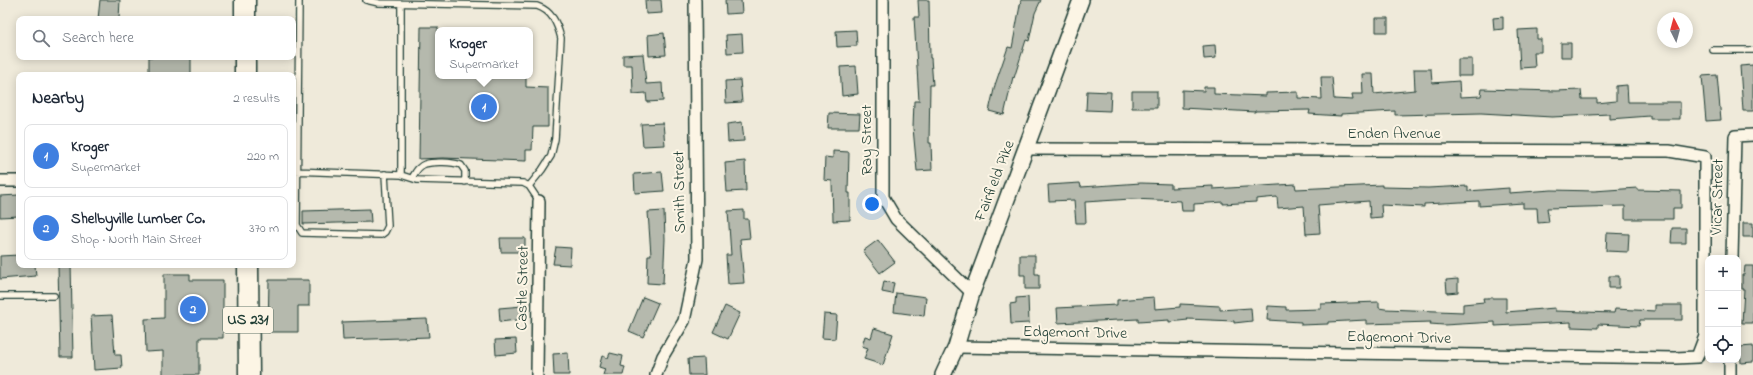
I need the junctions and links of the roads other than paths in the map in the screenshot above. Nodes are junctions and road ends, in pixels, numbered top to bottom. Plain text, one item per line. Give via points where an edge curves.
1 (245, 0) edge
2 (299, 0) edge
3 (366, 0) edge
4 (695, 0) edge
5 (883, 0) edge
6 (1081, 0) edge
7 (379, 2) edge
8 (517, 3) edge
9 (401, 4) junction
10 (245, 16) edge
11 (1713, 50) dead end
12 (1753, 50) edge
13 (245, 60) edge
14 (245, 72) edge
15 (296, 128) edge
16 (1753, 135) edge
17 (1026, 149) junction
18 (296, 171) edge
19 (386, 174) junction
20 (401, 175) junction
21 (412, 178) junction
22 (0, 181) edge
23 (16, 181) edge
24 (465, 182) junction
25 (529, 186) junction
26 (296, 189) edge
27 (539, 201) joint
28 (1705, 214) joint
29 (1732, 255) edge
30 (248, 268) edge
31 (972, 293) junction
32 (0, 296) edge
33 (54, 296) dead end
34 (956, 347) junction
35 (1730, 363) edge
36 (249, 375) edge
37 (537, 375) edge
38 (656, 375) edge
39 (943, 375) edge
40 (1730, 375) edge

1 - 10 highway
2 - 15 lane
3 - 7 lane
4 - 38 street, Smith Street via 697,259 684,321 663,356
5 - 31 street, Ray Street via 883,197 896,219
6 - 17 street, Fairfield Pike
7 - 9 lane
8 - 9 lane
8 - 25 lane via 545,9 558,25 561,38 555,139 551,156
9 - 20 lane
11 - 12 lane
13 - 14 highway
16 - 29 street, Vicar Street via 1735,136
17 - 28 street, Enden Avenue via 1669,151 1705,157
17 - 31 street, Fairfield Pike
18 - 19 lane
19 - 20 lane
19 - 26 lane via 388,226 381,235 302,233 298,225
20 - 21 lane
21 - 24 lane
21 - 24 lane via 417,169 424,164 455,163 461,165 465,171
22 - 23 street
24 - 25 lane via 523,183
25 - 27 lane
27 - 37 street, Castle Street
28 - 34 street, Edgemont Drive via 1705,336 1697,357
30 - 36 highway, US 231
31 - 34 street, Fairfield Pike
32 - 33 lane
34 - 39 street, Fairfield Pike
35 - 40 street

